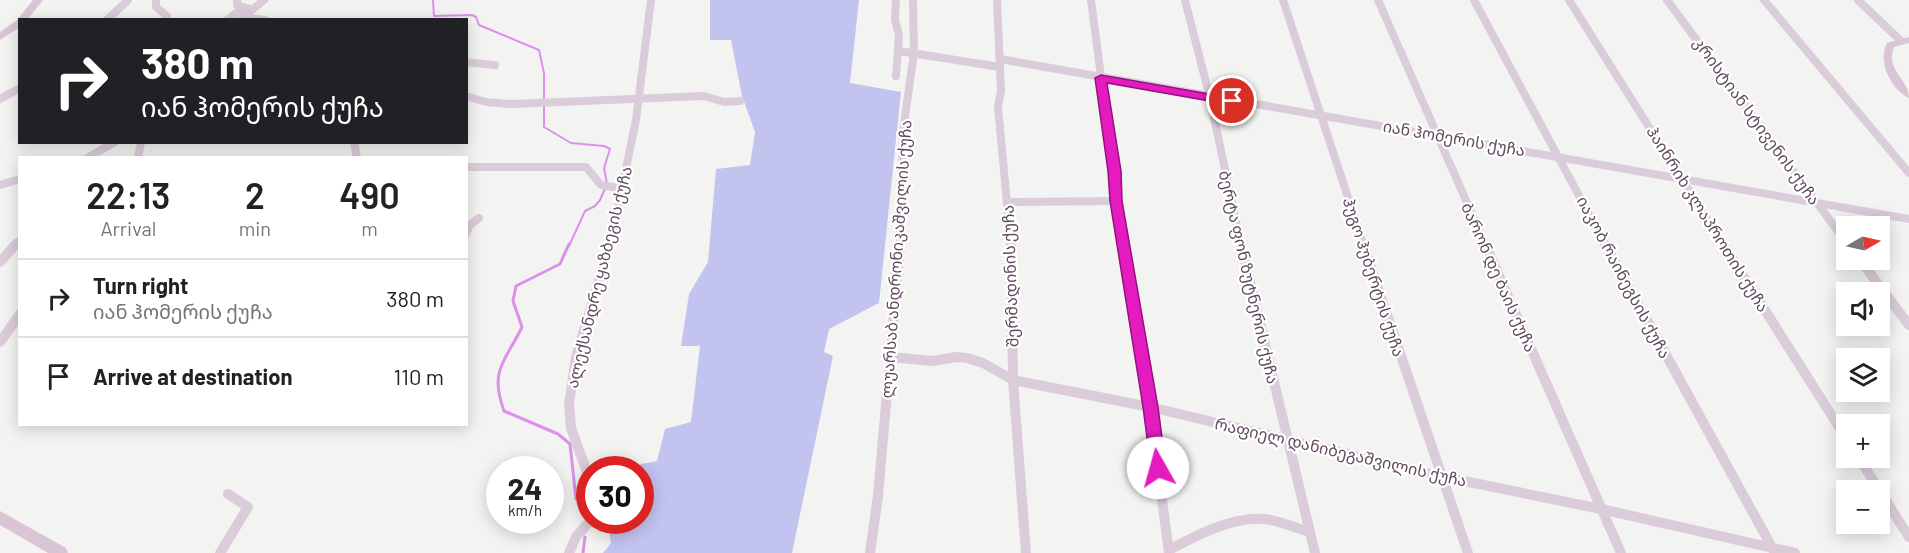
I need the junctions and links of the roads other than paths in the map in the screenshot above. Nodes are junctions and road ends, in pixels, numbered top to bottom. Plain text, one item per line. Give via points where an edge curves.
1 (38, 0) edge
2 (128, 0) edge
3 (156, 0) edge
4 (237, 0) edge
5 (264, 0) edge
6 (651, 0) edge
7 (896, 0) edge
8 (913, 0) edge
9 (997, 0) edge
10 (1091, 0) edge
11 (1185, 0) edge
12 (1283, 0) edge
13 (1378, 0) edge
14 (1474, 0) edge
15 (1569, 0) edge
16 (1667, 0) edge
17 (1764, 0) edge
18 (1858, 0) edge
19 (242, 8) junction
20 (250, 9) junction
21 (23, 18) edge
22 (109, 18) edge
23 (166, 18) edge
24 (230, 18) edge
25 (241, 18) edge
26 (18, 23) edge
27 (0, 38) edge
28 (1905, 40) edge
29 (899, 51) junction
30 (914, 53) junction
31 (468, 62) edge
32 (1000, 63) junction
33 (495, 65) dead end
34 (896, 76) dead end
35 (1101, 78) junction
36 (18, 89) edge
37 (1909, 95) edge
38 (468, 97) edge
39 (641, 98) junction
40 (1210, 98) junction
41 (0, 99) edge
42 (740, 101) dead end
43 (1321, 116) junction
44 (1436, 134) junction
45 (112, 144) edge
46 (91, 156) edge
47 (1560, 158) junction
48 (468, 167) edge
49 (1909, 173) edge
50 (1684, 179) junction
51 (18, 180) edge
52 (0, 185) edge
53 (620, 188) junction
54 (1116, 201) junction
55 (1007, 202) junction
56 (1816, 202) junction
57 (478, 218) dead end
58 (1909, 219) edge
59 (1836, 229) edge
60 (468, 230) edge
61 (18, 242) edge
62 (0, 262) edge
63 (1868, 270) edge
64 (18, 317) edge
65 (1909, 325) edge
66 (0, 342) edge
67 (890, 357) junction
68 (1013, 380) junction
69 (1150, 407) junction
70 (1836, 422) edge
71 (1288, 441) junction
72 (583, 456) edge
73 (1865, 468) edge
74 (1444, 477) junction
75 (228, 494) dead end
76 (1601, 508) junction
77 (0, 517) edge
78 (1310, 532) junction
79 (579, 534) edge
80 (1909, 537) edge
81 (1774, 551) edge
82 (1169, 552) edge
83 (61, 553) edge
84 (220, 553) edge
85 (569, 553) edge
86 (870, 553) edge
87 (1026, 553) edge
88 (1316, 553) edge
89 (1468, 553) edge
90 (1621, 553) edge
91 (1796, 553) edge

1 - 21 street
2 - 22 street
3 - 23 street via 156,7
4 - 19 street
5 - 20 street
6 - 39 street, ალექსანდრე ყაზბეგის ქუჩა
7 - 29 street
8 - 30 street, ლუარსაბ ანდრონიკაშვილის ქუჩა
9 - 32 street, შერმადინის ქუჩა
10 - 35 street
11 - 40 street, ბერტა ფონ ზუტნერის ქუჩა
12 - 43 street, ჰუგო ჰუბერტის ქუჩა
13 - 44 street, ბარონ დე ბაის ქუჩა
14 - 47 street, იაკობ რაინეგსის ქუჩა
15 - 50 street, ჰაინრიხ კლაპროთის ქუჩა
16 - 56 street, კრისტიან სტივენის ქუჩა
17 - 49 street
18 - 28 street
19 - 20 street
19 - 24 street
20 - 25 street
26 - 27 street
28 - 37 street via 1890,45 1886,60
29 - 30 street, იან ჰომერის ქუჩა
29 - 34 street
30 - 32 street, იან ჰომერის ქუჩა
30 - 67 street, ლუარსაბ ანდრონიკაშვილის ქუჩა via 903,131 901,238
31 - 33 street
32 - 35 street, იან ჰომერის ქუჩა
32 - 55 street, შერმადინის ქუჩა via 998,106
35 - 40 street, იან ჰომერის ქუჩა
35 - 54 street
36 - 41 street
38 - 39 street via 486,102
39 - 42 street via 704,96 724,102
39 - 53 street, ალექსანდრე ყაზბეგის ქუჩა
40 - 43 street, იან ჰომერის ქუჩა
40 - 71 street, ბერტა ფონ ზუტნერის ქუჩა
43 - 44 street, იან ჰომერის ქუჩა
43 - 74 street, ჰუგო ჰუბერტის ქუჩა
44 - 47 street, იან ჰომერის ქუჩა
44 - 76 street, ბარონ დე ბაის ქუჩა
45 - 46 street
47 - 50 street, იან ჰომერის ქუჩა
47 - 81 street, იაკობ რაინეგსის ქუჩა
48 - 53 street via 586,167 601,185
50 - 56 street, იან ჰომერის ქუჩა
50 - 70 street, ჰაინრიხ კლაპროთის ქუჩა
51 - 52 street
53 - 72 street, ალექსანდრე ყაზბეგის ქუჩა via 611,240 574,367 569,399 570,425
54 - 55 street
54 - 69 street
55 - 68 street, შერმადინის ქუჩა
56 - 58 street, იან ჰომერის ქუჩა
56 - 59 street, კრისტიან სტივენის ქუჩა
57 - 60 street
61 - 62 street
63 - 65 street
64 - 66 street
67 - 68 street, რაფიელ დანიბეგაშვილის ქუჩა via 933,361 967,358
67 - 86 street, ლუარსაბ ანდრონიკაშვილის ქუჩა
68 - 69 street, რაფიელ დანიბეგაშვილის ქუჩა
68 - 87 street, შერმადინის ქუჩა
69 - 71 street, რაფიელ დანიბეგაშვილის ქუჩა
69 - 82 street
71 - 74 street, რაფიელ დანიბეგაშვილის ქუჩა
71 - 78 street, ბერტა ფონ ზუტნერის ქუჩა
73 - 80 street
74 - 76 street, რაფიელ დანიბეგაშვილის ქუჩა
74 - 89 street, ჰუგო ჰუბერტის ქუჩა
75 - 84 street via 248,507
76 - 81 street, რაფიელ დანიბეგაშვილის ქუჩა
76 - 90 street, ბარონ დე ბაის ქუჩა
77 - 83 street
78 - 82 street via 1265,519 1248,519 1196,535
78 - 88 street, ბერტა ფონ ზუტნერის ქუჩა
79 - 85 street
81 - 91 street, რაფიელ დანიბეგაშვილის ქუჩა

